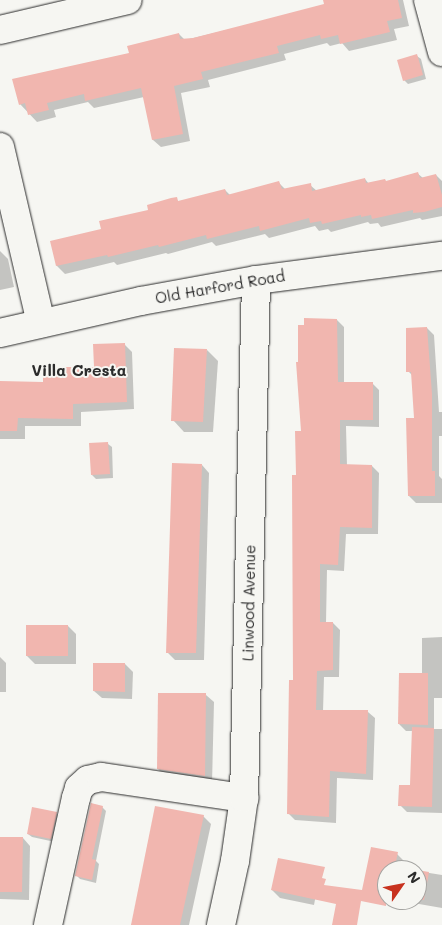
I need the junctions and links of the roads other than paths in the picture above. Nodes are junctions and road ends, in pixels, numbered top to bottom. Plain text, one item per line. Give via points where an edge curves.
1 (128, 0) edge
2 (428, 0) edge
3 (0, 30) edge
4 (442, 52) edge
5 (0, 147) edge
6 (442, 256) edge
7 (256, 280) junction
8 (41, 323) junction
9 (0, 333) edge
10 (244, 798) junction
11 (48, 925) edge
12 (221, 925) edge

1 - 3 street
2 - 4 street
5 - 8 street
6 - 7 street, Old Harford Road
7 - 8 street, Old Harford Road
7 - 10 street, Linwood Avenue
8 - 9 street, Old Harford Road
10 - 11 street via 101,776 88,780 79,788 76,798
10 - 12 street, Linwood Avenue

